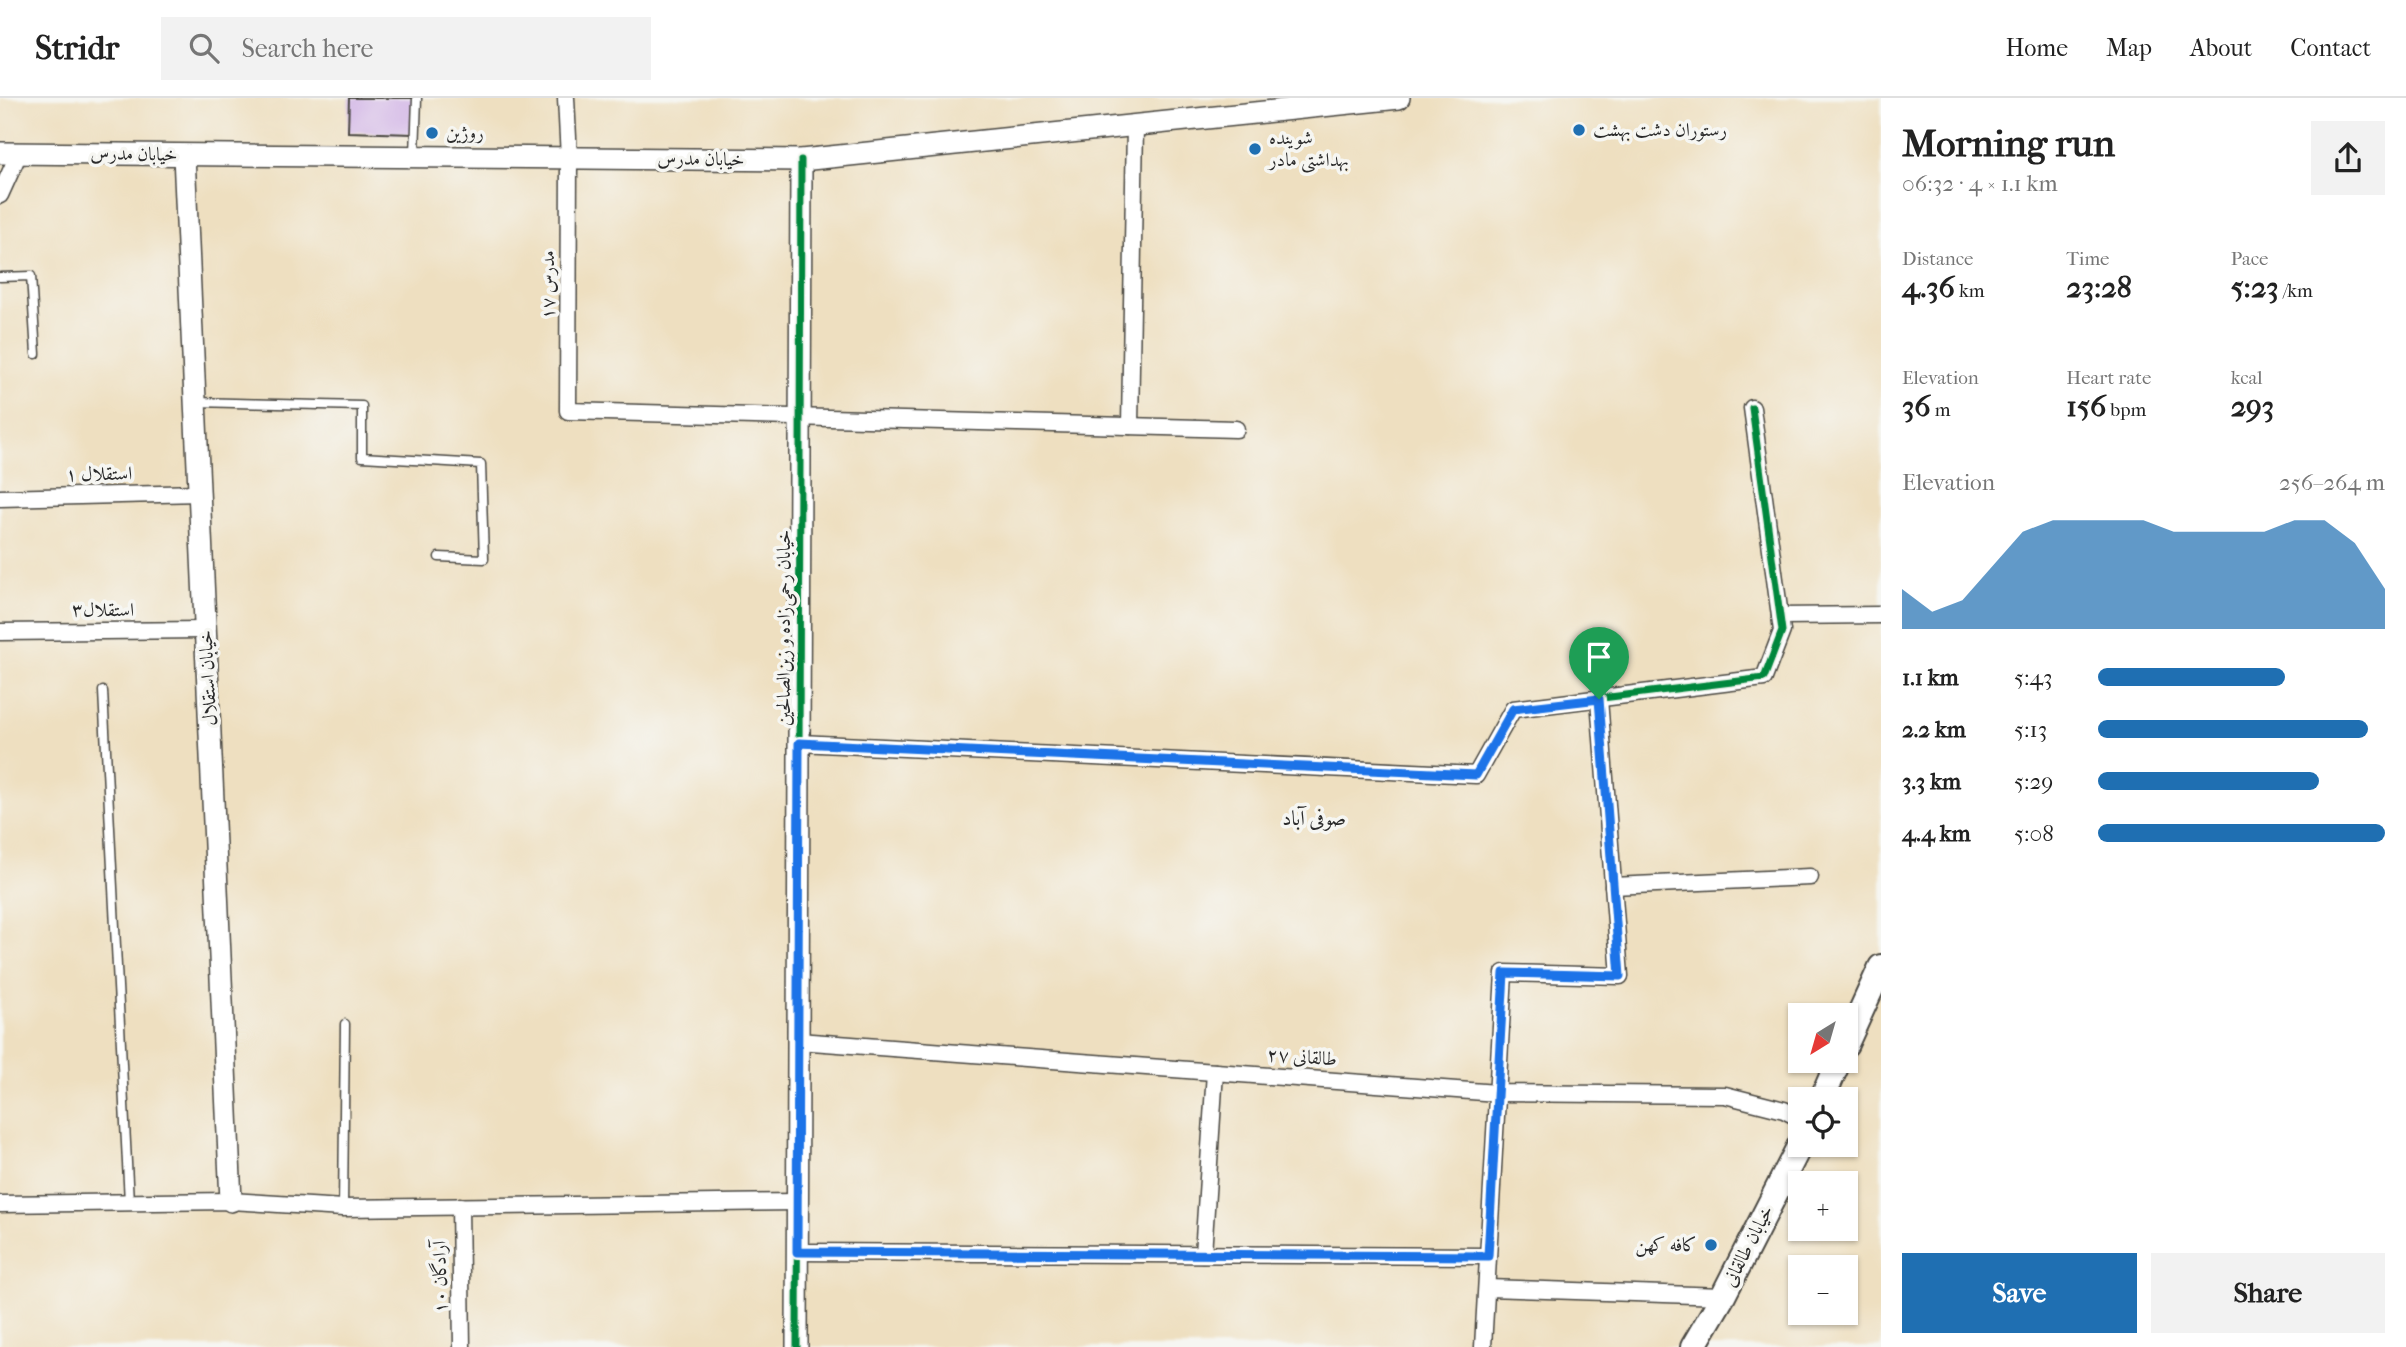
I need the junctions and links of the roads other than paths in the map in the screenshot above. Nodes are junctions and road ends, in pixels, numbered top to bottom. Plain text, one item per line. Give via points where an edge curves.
1 (417, 98) edge
2 (566, 98) edge
3 (1399, 98) edge
4 (1135, 125) junction
5 (9, 153) edge
6 (184, 155) junction
7 (415, 157) junction
8 (569, 158) junction
9 (801, 160) junction
10 (0, 195) edge
11 (0, 277) edge
12 (36, 354) dead end
13 (195, 401) junction
14 (1752, 408) dead end
15 (800, 417) junction
16 (1130, 426) junction
17 (1236, 429) dead end
18 (200, 493) junction
19 (0, 498) edge
20 (439, 557) dead end
21 (1881, 615) edge
22 (1780, 616) junction
23 (205, 630) junction
24 (0, 632) edge
25 (103, 691) dead end
26 (1599, 699) junction
27 (799, 743) junction
28 (1810, 877) dead end
29 (1613, 886) junction
30 (1881, 967) edge
31 (1858, 1018) edge
32 (345, 1024) dead end
33 (798, 1041) junction
34 (1215, 1072) junction
35 (1497, 1093) junction
36 (1788, 1112) edge
37 (1794, 1157) edge
38 (231, 1201) junction
39 (129, 1202) junction
40 (797, 1202) junction
41 (0, 1204) edge
42 (460, 1206) junction
43 (343, 1208) junction
44 (797, 1252) junction
45 (1203, 1255) junction
46 (1488, 1256) junction
47 (1487, 1288) junction
48 (1723, 1296) junction
49 (461, 1347) edge
50 (797, 1347) edge
51 (1483, 1347) edge
52 (1693, 1347) edge

1 - 7 lane
2 - 8 street, مدرس ۱۷
3 - 4 street, خیابان مدرس
4 - 9 street, خیابان مدرس
4 - 16 street
5 - 6 street, خیابان مدرس
5 - 10 street
6 - 7 street, خیابان مدرس
6 - 13 street, خیابان استقلال
7 - 8 street, خیابان مدرس
8 - 9 street, خیابان مدرس
8 - 15 street, مدرس ۱۷ via 568,411
9 - 15 street, خیابان رحمی‌زاده و زین‌الصالحین
11 - 12 lane via 31,276
13 - 18 street, خیابان استقلال
13 - 20 lane via 362,406 362,457 481,464 484,559
14 - 22 street
15 - 16 street
15 - 27 street, خیابان رحمی‌زاده و زین‌الصالحین
16 - 17 street
18 - 19 street, استقلال ۱
18 - 23 street, خیابان استقلال
21 - 22 street
22 - 26 street via 1782,631 1764,678
23 - 24 street, استقلال۳
23 - 38 street, خیابان استقلال
25 - 39 lane
26 - 27 street via 1513,709 1476,775
26 - 29 street
27 - 33 street, خیابان رحمی‌زاده و زین‌الصالحین
28 - 29 street
29 - 35 street via 1620,976 1504,973
30 - 31 main road
32 - 43 lane
33 - 34 street, طالقانی ۲۷
33 - 40 street, خیابان رحمی‌زاده و زین‌الصالحین
34 - 35 street, طالقانی ۲۷
34 - 45 street
35 - 36 street, طالقانی ۲۷ via 1725,1096
35 - 46 street
37 - 48 main road, خیابان طالقانی
38 - 39 street
38 - 43 street
39 - 41 street
40 - 42 street
40 - 44 street, خیابان رحمی‌زاده و زین‌الصالحین
42 - 43 street
42 - 49 street, آرادگان ۱۰
44 - 45 street
44 - 50 street, خیابان رحمی‌زاده و زین‌الصالحین
45 - 46 street
46 - 47 street
47 - 48 street
47 - 51 street
48 - 52 main road, خیابان طالقانی

